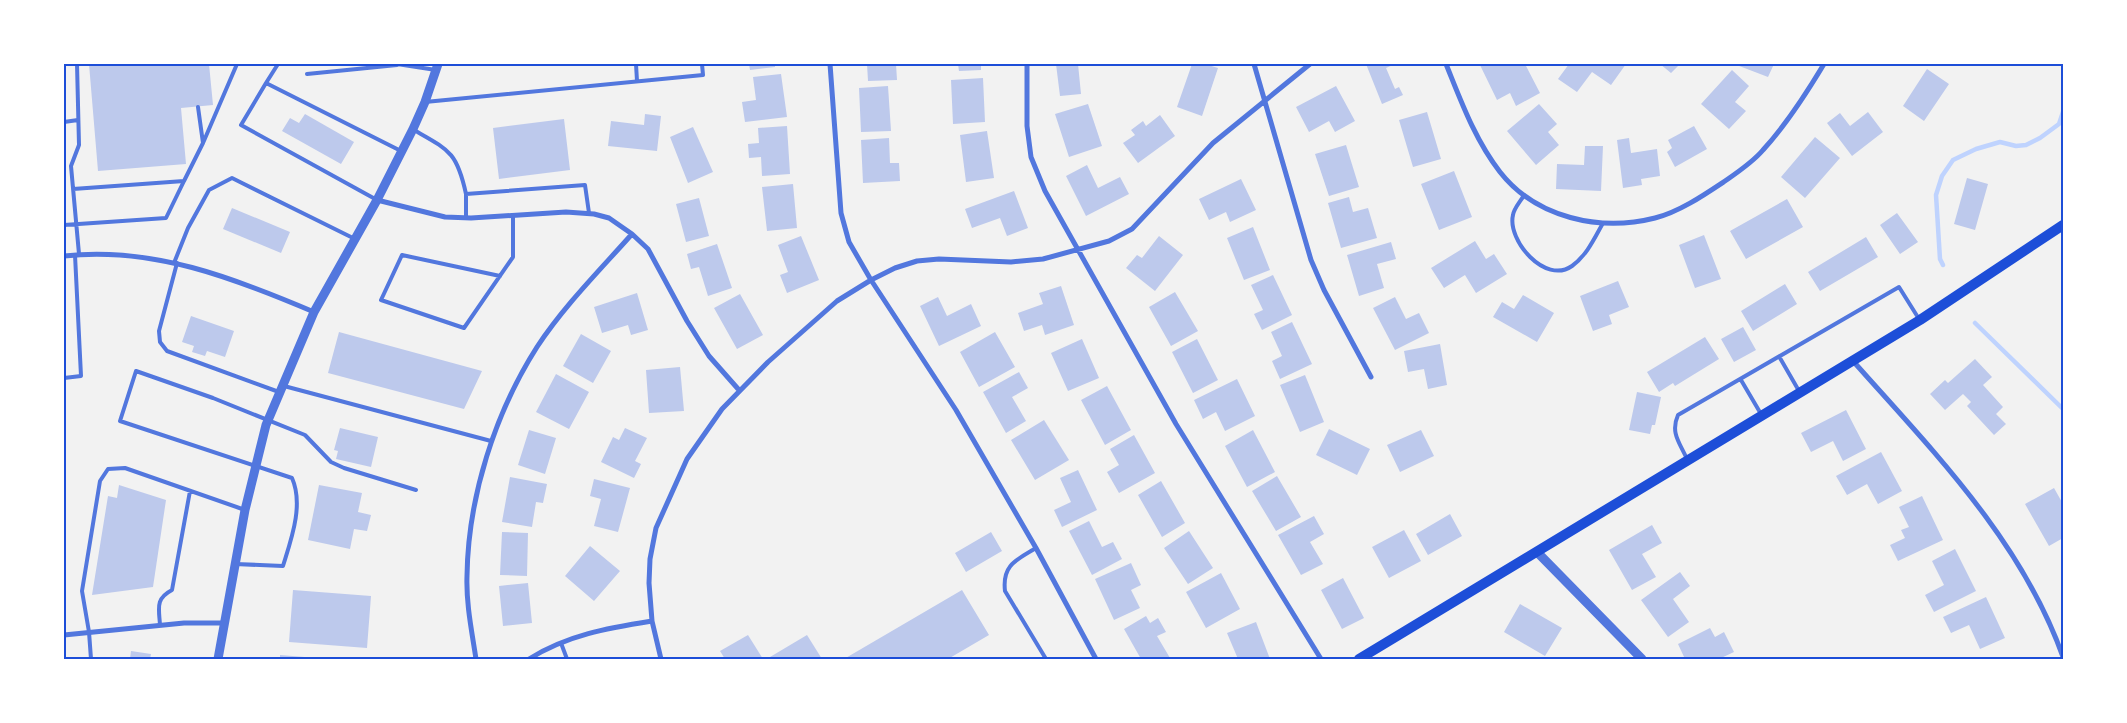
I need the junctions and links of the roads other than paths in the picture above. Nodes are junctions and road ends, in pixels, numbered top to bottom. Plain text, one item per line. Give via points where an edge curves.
1 (77, 64) edge
2 (237, 64) edge
3 (278, 64) edge
4 (350, 64) edge
5 (397, 64) edge
6 (636, 64) edge
7 (702, 64) edge
8 (830, 64) edge
9 (1027, 64) edge
10 (1254, 64) edge
11 (1310, 64) edge
12 (1446, 64) edge
13 (1824, 64) edge
14 (437, 67) edge
15 (351, 70) junction
16 (307, 74) dead end
17 (637, 81) junction
18 (266, 83) junction
19 (1264, 101) junction
20 (425, 102) junction
21 (198, 107) dead end
22 (78, 120) junction
23 (64, 122) edge
24 (413, 129) junction
25 (203, 143) junction
26 (401, 151) junction
27 (184, 181) junction
28 (73, 189) junction
29 (466, 194) junction
30 (1524, 194) junction
31 (377, 200) junction
32 (589, 214) junction
33 (513, 215) junction
34 (466, 218) junction
35 (1603, 223) junction
36 (77, 224) junction
37 (64, 225) edge
38 (2063, 225) edge
39 (632, 234) junction
40 (355, 239) junction
41 (1077, 251) junction
42 (77, 255) junction
43 (64, 256) edge
44 (176, 263) junction
45 (500, 276) junction
46 (871, 280) junction
47 (314, 312) junction
48 (1920, 320) junction
49 (1780, 358) junction
50 (1853, 361) junction
51 (1371, 376) dead end
52 (64, 378) edge
53 (1741, 380) junction
54 (281, 388) junction
55 (739, 390) junction
56 (1800, 393) junction
57 (1762, 416) junction
58 (268, 422) junction
59 (491, 441) junction
60 (1688, 461) junction
61 (256, 466) junction
62 (416, 490) dead end
63 (190, 491) junction
64 (245, 510) junction
65 (1036, 548) junction
66 (1537, 552) junction
67 (235, 564) junction
68 (652, 621) junction
69 (224, 623) junction
70 (160, 625) junction
71 (90, 632) junction
72 (64, 635) edge
73 (561, 642) junction
74 (2063, 657) edge
75 (90, 659) edge
76 (218, 659) edge
77 (476, 659) edge
78 (528, 659) edge
79 (567, 659) edge
80 (661, 659) edge
81 (1046, 659) edge
82 (1096, 659) edge
83 (1321, 659) edge
84 (1359, 659) edge
85 (1642, 659) edge

1 - 22 lane
2 - 25 lane
3 - 18 lane
4 - 15 lane
5 - 14 lane
5 - 15 lane
6 - 17 lane
7 - 17 lane via 702,75
8 - 46 street via 840,213 849,242
9 - 41 street via 1027,126 1031,157 1044,191
10 - 19 street
11 - 19 street
12 - 30 street via 1470,125 1500,172
13 - 35 street via 1790,117 1762,152 1741,169 1690,202 1655,218
14 - 20 street
15 - 16 lane
17 - 20 lane
18 - 26 lane
18 - 31 lane via 240,125
19 - 41 street via 1196,159 1132,229 1109,241
19 - 51 street via 1311,260
20 - 24 street
21 - 25 lane
22 - 23 lane
22 - 28 lane via 79,145 71,166
24 - 26 street
24 - 29 lane via 447,149 461,170
25 - 27 lane
26 - 31 street
27 - 28 lane
27 - 36 lane via 166,218
28 - 36 lane
29 - 32 lane via 585,185
29 - 34 lane
30 - 35 street via 1541,207 1574,220
30 - 35 lane via 1513,214 1513,228 1527,254 1542,268 1555,272 1570,268 1586,254
31 - 34 street via 445,217
31 - 40 street
32 - 33 street
32 - 39 street via 609,218
33 - 34 street
33 - 45 lane via 513,257
36 - 37 lane
36 - 42 lane
38 - 48 main road
39 - 55 street via 648,248 709,356
39 - 59 street via 559,316 537,347 511,392
40 - 44 lane via 232,178 210,190 188,228
40 - 47 street
41 - 46 street via 1011,262 917,261
41 - 83 street via 1176,424
42 - 43 street
42 - 44 street via 122,254
42 - 52 lane via 81,376
44 - 47 street
44 - 54 lane via 159,331 160,342 167,351
45 - 45 lane via 464,328 381,300 402,255
46 - 55 street via 837,301
46 - 65 street via 956,410
47 - 54 street
48 - 49 lane via 1899,287
48 - 50 main road
49 - 53 lane
49 - 56 lane
50 - 56 main road
50 - 74 street via 1965,487 2017,563 2041,605
53 - 57 lane
53 - 60 lane via 1678,415 1674,430
54 - 58 street
54 - 59 lane
55 - 68 street via 687,459 656,528 650,559
56 - 57 main road
57 - 60 main road
58 - 61 street
58 - 61 lane via 213,398 136,371 120,421
58 - 62 lane via 305,436 331,462 344,468
59 - 77 street via 478,487 467,576
60 - 66 main road
61 - 64 street
61 - 67 lane via 292,478 298,491 292,535 283,566
63 - 64 lane
63 - 70 lane via 172,590 162,595 158,604
63 - 71 lane via 125,468 108,469 100,480 82,591
64 - 67 street
65 - 81 lane via 1011,563 1004,579 1005,591
65 - 82 street
66 - 84 main road
66 - 85 street
67 - 69 street
68 - 73 street via 606,628
68 - 80 street
69 - 70 street
69 - 76 street
70 - 71 street
71 - 72 street
71 - 75 lane
73 - 78 street
73 - 79 lane

